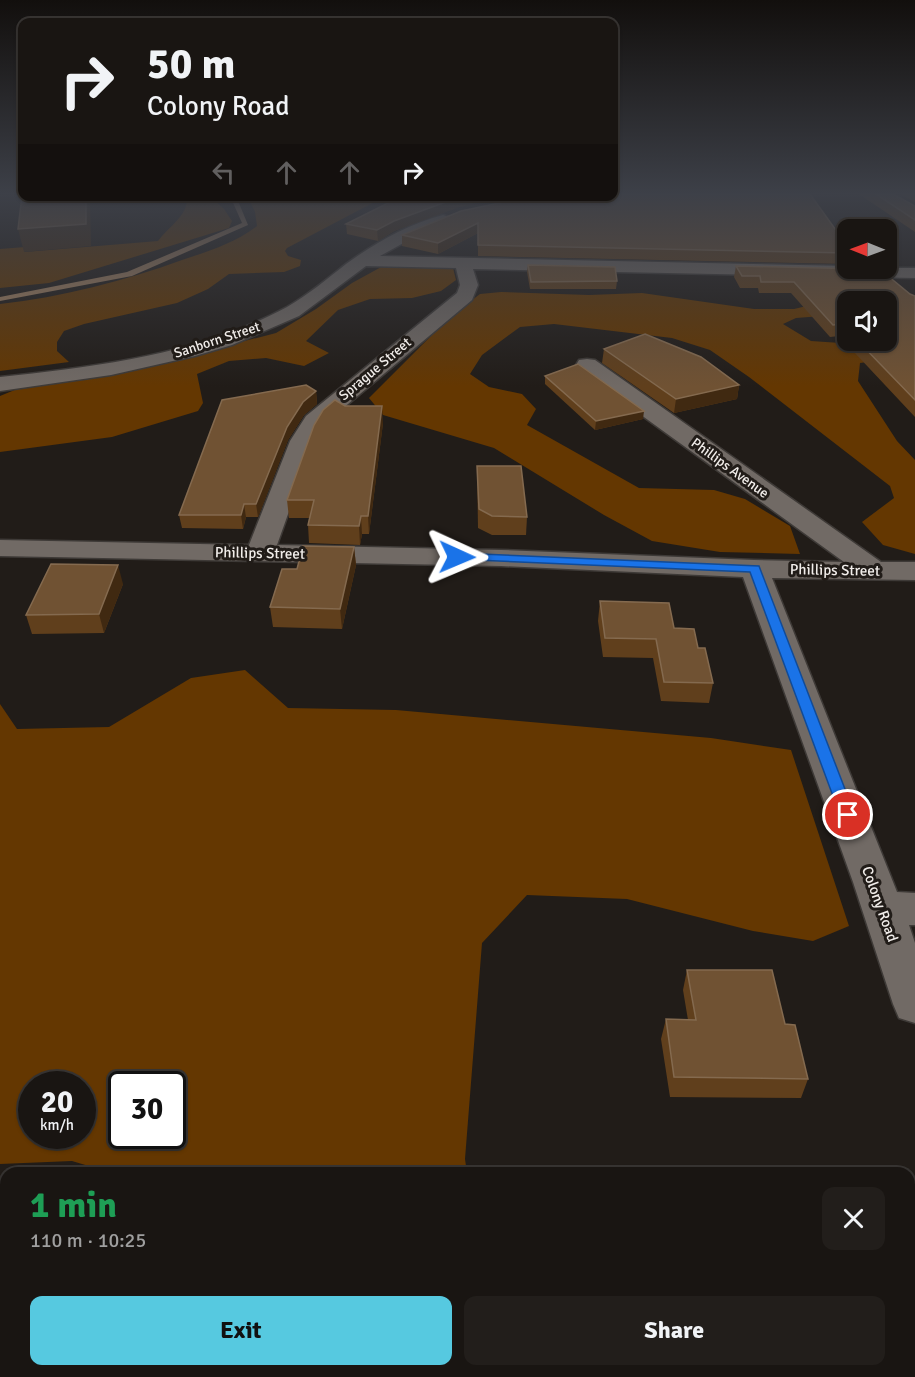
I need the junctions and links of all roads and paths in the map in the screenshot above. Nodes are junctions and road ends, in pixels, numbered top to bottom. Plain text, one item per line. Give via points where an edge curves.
1 (365, 258) edge
2 (361, 261) junction
3 (463, 263) junction
4 (837, 272) edge
5 (897, 273) edge
6 (915, 273) edge
7 (890, 279) edge
8 (907, 293) edge
9 (587, 365) dead end
10 (0, 384) edge
11 (0, 548) edge
12 (260, 553) junction
13 (754, 569) junction
14 (874, 570) junction
15 (915, 571) edge
16 (899, 908) edge
17 (915, 1004) edge

1 - 2 street, Sanborn Street
2 - 3 street
2 - 10 street, Sanborn Street via 295,311 224,341 144,361
3 - 4 street
3 - 12 street, Sprague Street via 469,285 465,296 314,421 302,441
5 - 6 street
7 - 8 street
9 - 14 street, Phillips Avenue
11 - 12 street, Phillips Street
12 - 13 street, Phillips Street
13 - 14 street, Phillips Street
13 - 16 street, Colony Road
14 - 15 street, Phillips Street
16 - 17 street, Colony Road

